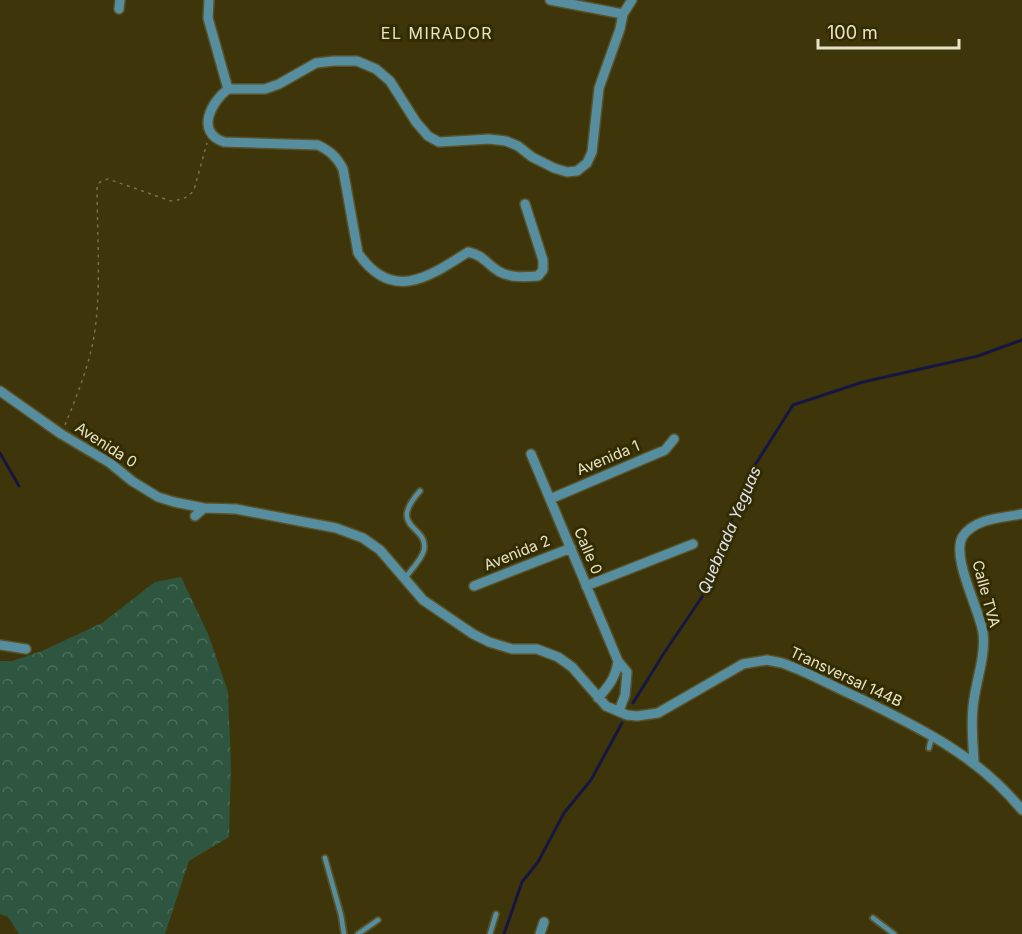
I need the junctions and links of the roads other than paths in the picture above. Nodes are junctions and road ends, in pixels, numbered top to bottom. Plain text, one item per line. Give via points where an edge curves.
1 (209, 0) edge
2 (550, 0) edge
3 (632, 0) edge
4 (623, 14) junction
5 (228, 90) junction
6 (525, 204) dead end
7 (0, 391) edge
8 (674, 439) dead end
9 (531, 454) dead end
10 (420, 491) dead end
11 (550, 499) junction
12 (204, 508) junction
13 (1022, 514) edge
14 (195, 516) dead end
15 (693, 544) dead end
16 (571, 548) junction
17 (404, 579) junction
18 (474, 586) dead end
19 (586, 586) junction
20 (0, 645) edge
21 (26, 649) dead end
22 (618, 661) junction
23 (598, 698) junction
24 (618, 711) junction
25 (933, 734) junction
26 (928, 748) dead end
27 (974, 762) junction
28 (1022, 810) edge
29 (325, 858) dead end
30 (496, 914) dead end
31 (873, 918) dead end
32 (378, 920) dead end
33 (543, 922) dead end
34 (344, 934) edge
35 (358, 934) edge
36 (490, 934) edge
37 (540, 934) edge
38 (894, 934) edge

1 - 5 street via 208,18
2 - 4 street
3 - 4 street
4 - 5 street via 598,88 592,152 578,171 554,168 507,141 439,142 416,122 390,81 376,69 357,61 316,63 279,84 255,90
5 - 6 street via 213,105 208,127 211,134 224,142 318,145 330,151 343,169 358,253 386,278 413,281 427,277 468,252 478,254 500,272 538,276 543,260
7 - 12 street, Avenida 0 via 158,497
8 - 11 street, Avenida 1 via 665,450
9 - 11 street, Calle 0
10 - 17 lane via 409,503 406,515 423,541 423,552
11 - 16 street, Calle 0
12 - 14 street
12 - 17 street, Transversal 144B via 236,509 336,528 372,544
13 - 27 street, Calle TVA via 971,527 962,537 959,552 983,634 973,706
15 - 19 street
16 - 18 street, Avenida 2
16 - 19 street, Calle 0
17 - 23 street, Transversal 144B via 423,600 473,634 512,649 537,649 558,657 572,667
19 - 22 street, Calle 0
20 - 21 street
22 - 23 street via 616,674
22 - 24 street, Calle 0 via 627,672 627,683
23 - 24 street, Transversal 144B
24 - 25 street, Transversal 144B via 637,716 658,713 743,664 767,660 791,666
25 - 26 lane
25 - 27 street, Transversal 144B
27 - 28 street, Transversal 144B
29 - 34 lane
30 - 36 lane
31 - 38 lane
32 - 35 lane
33 - 37 street

